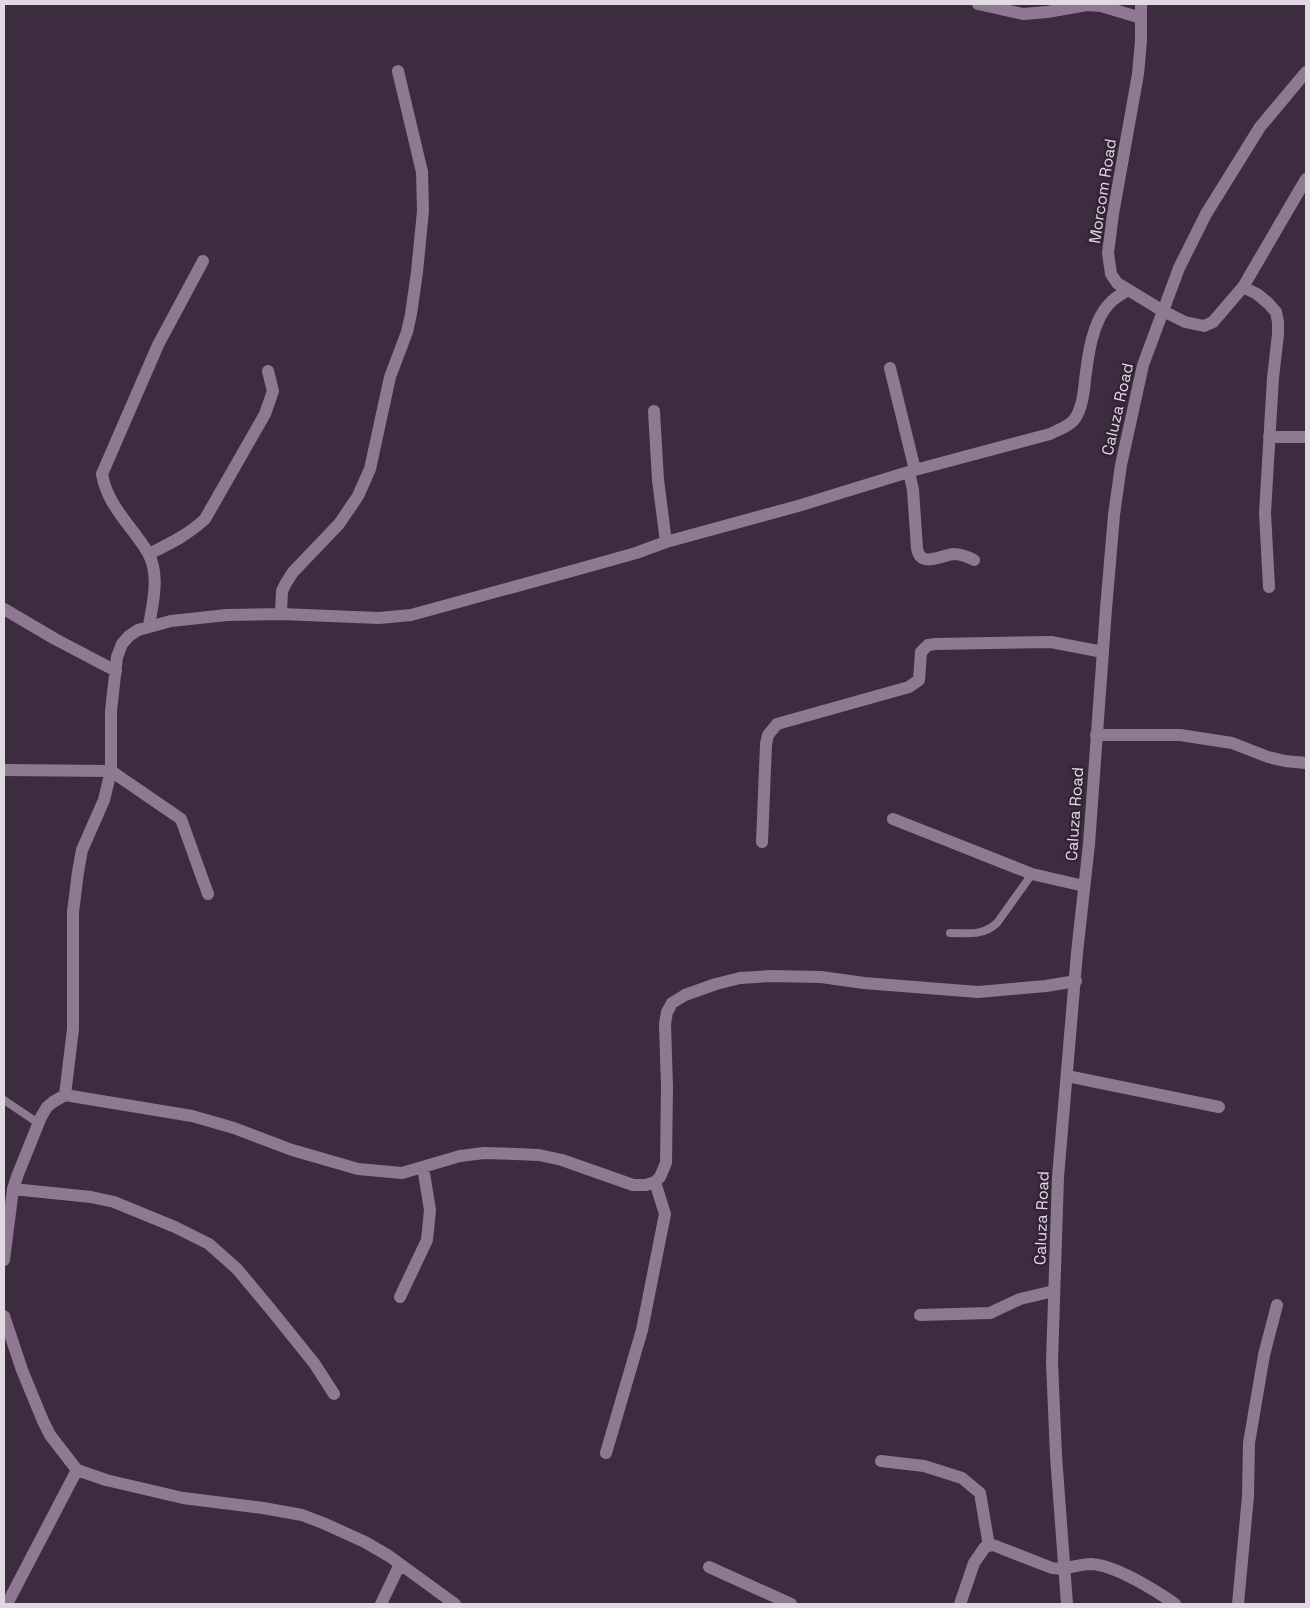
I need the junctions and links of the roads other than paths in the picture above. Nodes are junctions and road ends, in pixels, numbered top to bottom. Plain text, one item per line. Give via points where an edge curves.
1 (978, 4) edge
2 (1141, 4) edge
3 (1141, 18) junction
4 (398, 71) dead end
5 (1306, 72) edge
6 (1306, 179) edge
7 (203, 261) dead end
8 (1243, 287) junction
9 (1128, 290) junction
10 (1163, 311) junction
11 (890, 368) dead end
12 (268, 371) dead end
13 (654, 411) dead end
14 (1269, 437) junction
15 (1306, 437) edge
16 (912, 471) junction
17 (666, 542) junction
18 (149, 554) junction
19 (974, 560) dead end
20 (1269, 587) dead end
21 (4, 609) edge
22 (281, 614) junction
23 (149, 625) junction
24 (1104, 652) junction
25 (116, 671) junction
26 (1096, 735) junction
27 (1306, 763) edge
28 (4, 770) edge
29 (111, 771) junction
30 (893, 819) dead end
31 (762, 842) dead end
32 (1032, 874) junction
33 (1084, 886) junction
34 (208, 894) dead end
35 (950, 933) dead end
36 (1076, 980) junction
37 (1067, 1076) junction
38 (65, 1095) junction
39 (4, 1100) edge
40 (1219, 1108) dead end
41 (38, 1123) junction
42 (423, 1167) junction
43 (655, 1182) junction
44 (13, 1190) junction
45 (4, 1260) edge
46 (1054, 1291) junction
47 (400, 1297) dead end
48 (1277, 1305) dead end
49 (920, 1315) dead end
50 (4, 1316) edge
51 (334, 1394) dead end
52 (606, 1453) dead end
53 (881, 1462) dead end
54 (77, 1470) junction
55 (989, 1546) junction
56 (400, 1564) junction
57 (709, 1567) dead end
58 (1064, 1569) junction
59 (7, 1604) edge
60 (381, 1604) edge
61 (455, 1604) edge
62 (791, 1604) edge
63 (960, 1604) edge
64 (1066, 1604) edge
65 (1175, 1604) edge
66 (1238, 1604) edge

1 - 3 street via 1023,14 1100,6
2 - 3 street, Morcom Road
3 - 9 street, Morcom Road via 1138,74 1108,253 1112,274 1117,283
4 - 22 street via 422,172 423,211 411,314 390,377 370,468 358,496 339,524 293,572 282,591
5 - 10 street, Caluza Road via 1260,127 1206,214 1179,268
6 - 8 street, Morcom Road
7 - 18 street via 158,345 102,474 113,504
8 - 10 street, Morcom Road via 1213,322 1204,326 1185,322
8 - 14 street via 1257,294 1276,312 1278,334
9 - 10 street, Morcom Road
9 - 16 street via 1109,304 1102,314 1075,419 1050,434
10 - 24 street, Caluza Road via 1143,365 1121,465
11 - 16 street
12 - 18 street via 273,391 265,414 205,519 182,538
13 - 17 street
14 - 15 street
14 - 20 street via 1265,513
16 - 17 street
16 - 19 street via 917,548 921,558 929,560 954,554
17 - 22 street via 411,615 379,618
18 - 23 street via 155,588
21 - 25 street
22 - 23 street via 227,615
23 - 25 street via 129,636 122,644
24 - 26 street, Caluza Road
24 - 31 street via 1050,642 928,645 921,652 918,680 909,687 777,724 768,735 766,744
25 - 29 street via 111,711
26 - 27 street via 1180,735 1232,743 1268,757
26 - 33 street, Caluza Road
28 - 29 street
29 - 34 street via 181,819
29 - 38 street via 104,800 82,850 76,889 72,930 73,1029
30 - 32 street
32 - 33 street
32 - 35 lane via 991,929
33 - 36 street, Caluza Road
36 - 37 street, Caluza Road
36 - 43 street via 978,992 821,977 771,976 740,978 685,996 672,1003 665,1024 666,1163
37 - 40 street
37 - 46 street, Caluza Road via 1058,1177
38 - 41 street via 47,1107
38 - 42 street via 192,1116 358,1169 402,1173
39 - 41 lane
41 - 44 street
42 - 43 street via 484,1152 523,1154 562,1160 633,1185
42 - 47 street via 430,1210 427,1240
43 - 52 street via 665,1214 642,1330
44 - 45 street
44 - 51 street via 114,1202 209,1244 237,1269 268,1306 314,1363
46 - 49 street via 1020,1299 990,1313
46 - 58 street, Caluza Road via 1053,1381
48 - 66 street via 1264,1356 1249,1443 1248,1496
50 - 54 street via 43,1421
53 - 55 street via 924,1466 962,1478 980,1493
54 - 56 street via 183,1498 302,1515 365,1542
54 - 59 street
55 - 58 street via 997,1546 1052,1568
55 - 63 street via 981,1550 974,1563
56 - 60 street
56 - 61 street
57 - 62 street
58 - 64 street, Caluza Road
58 - 65 street via 1092,1564 1104,1567

